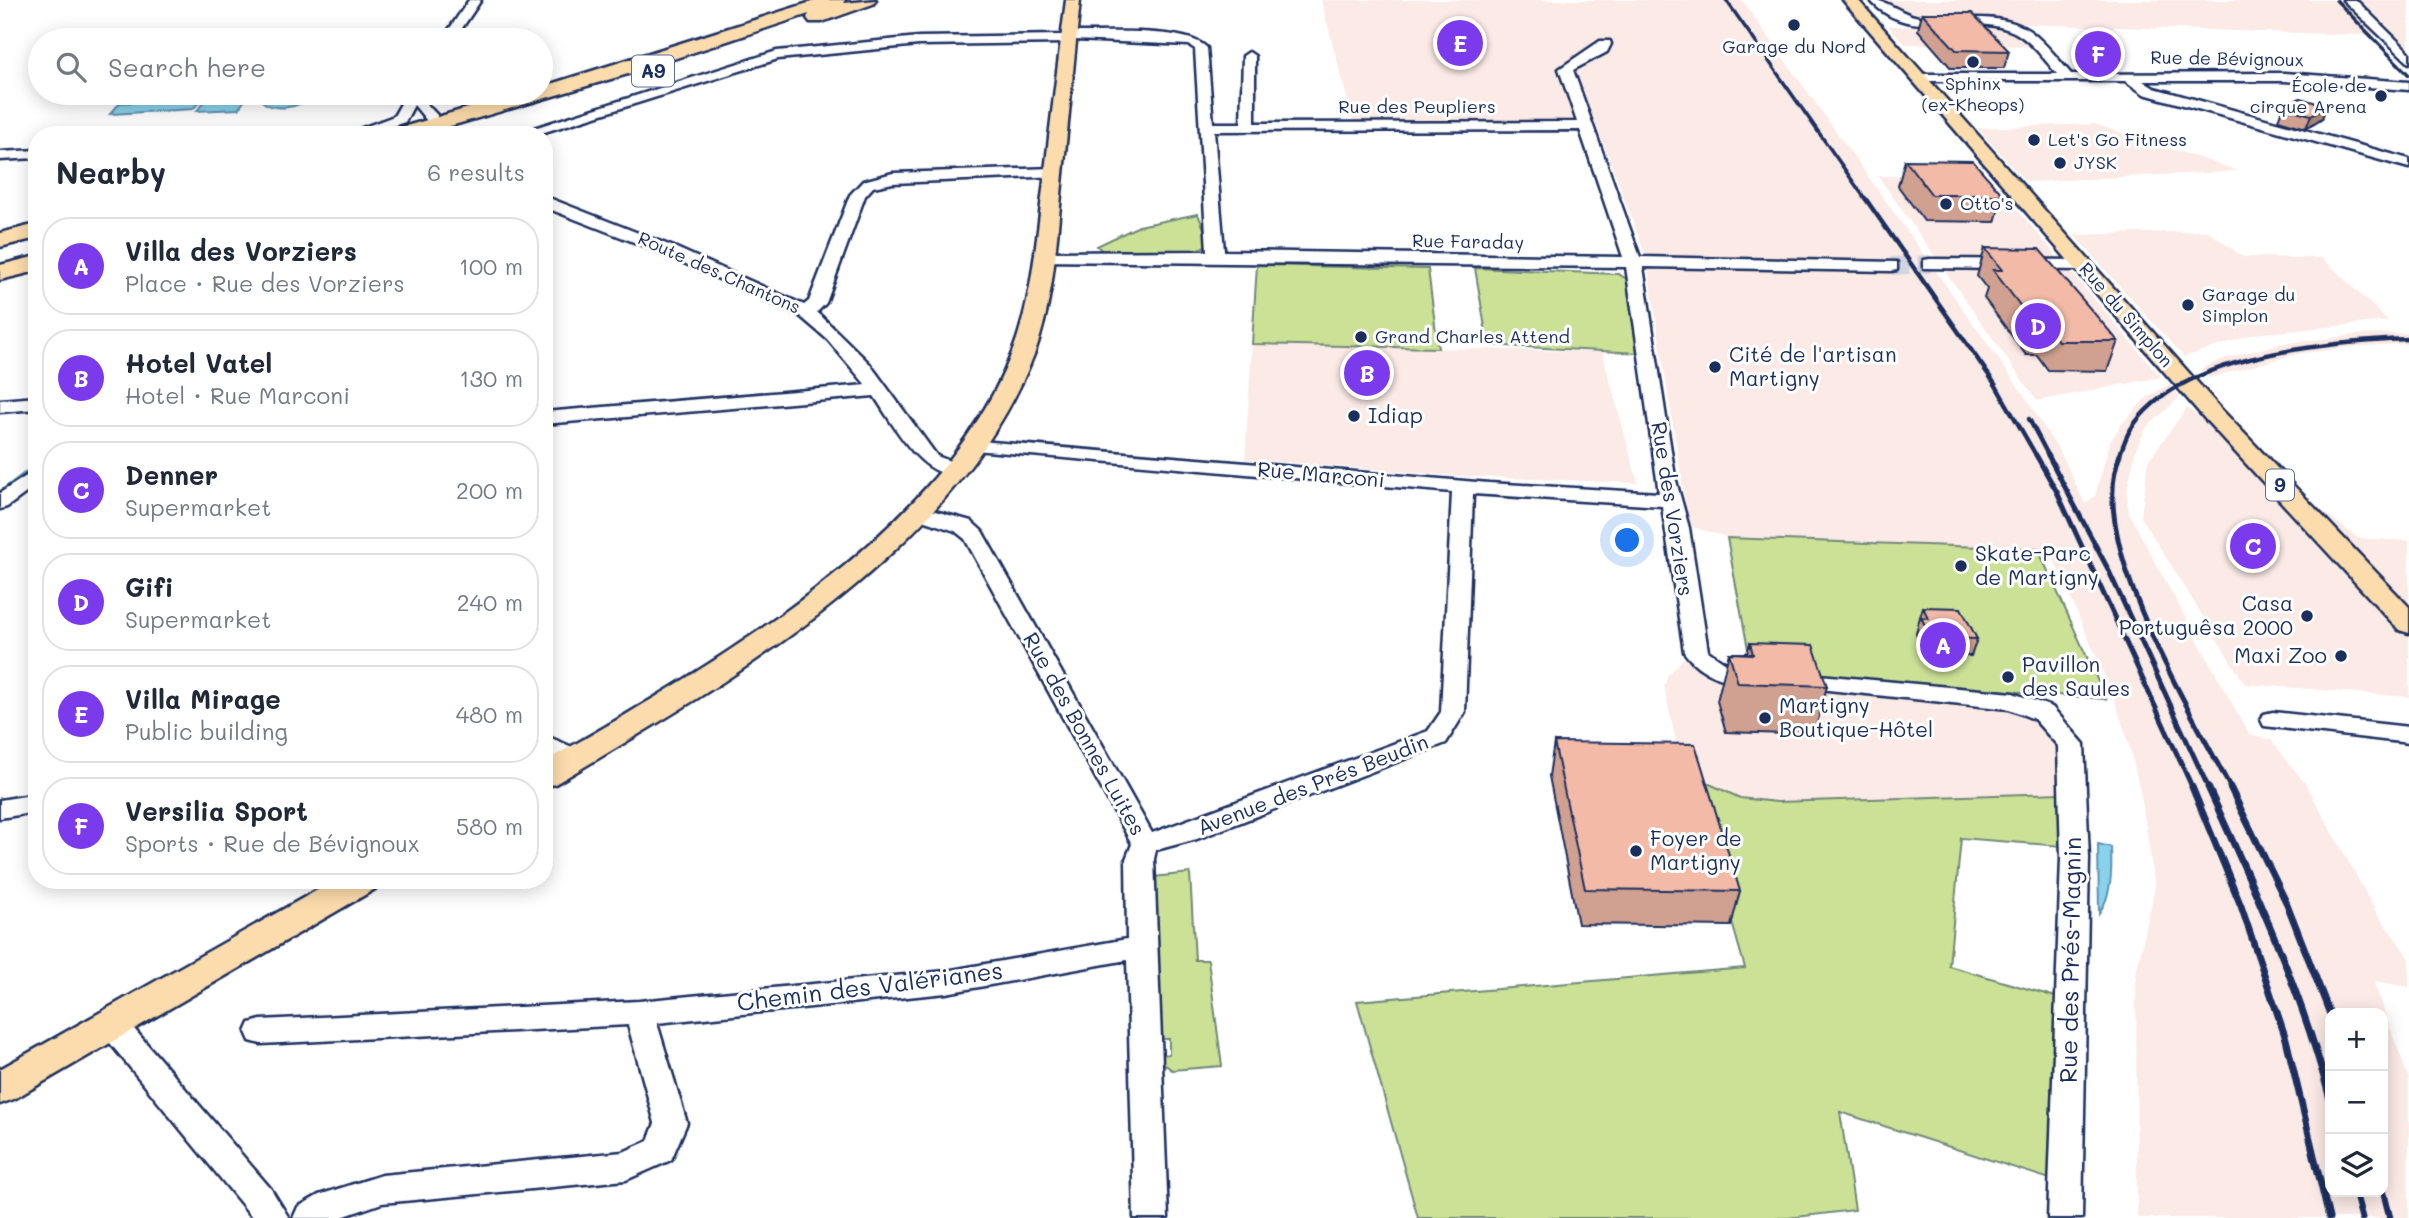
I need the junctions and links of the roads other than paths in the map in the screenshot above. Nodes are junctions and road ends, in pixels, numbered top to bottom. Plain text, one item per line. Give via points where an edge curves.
1 (475, 0) edge
2 (836, 0) edge
3 (1073, 0) edge
4 (1850, 0) edge
5 (1876, 0) edge
6 (2349, 0) edge
7 (874, 2) edge
8 (457, 28) edge
9 (1068, 37) junction
10 (1605, 44) dead end
11 (1249, 56) dead end
12 (2409, 59) edge
13 (1918, 78) junction
14 (2068, 78) junction
15 (2129, 78) junction
16 (2409, 86) edge
17 (553, 89) edge
18 (553, 96) edge
19 (407, 105) edge
20 (420, 105) edge
21 (498, 105) edge
22 (520, 105) edge
23 (379, 126) edge
24 (427, 126) edge
25 (434, 126) tunnel mouth
26 (439, 126) edge
27 (524, 126) edge
28 (525, 126) edge
29 (1586, 126) junction
30 (1207, 127) junction
31 (1248, 127) junction
32 (28, 155) edge
33 (2, 156) edge
34 (2409, 164) edge
35 (1054, 173) junction
36 (553, 205) edge
37 (28, 223) edge
38 (0, 229) edge
39 (28, 233) edge
40 (0, 240) edge
41 (28, 244) edge
42 (0, 251) edge
43 (28, 254) edge
44 (1216, 256) junction
45 (1044, 257) junction
46 (0, 261) edge
47 (1633, 264) junction
48 (1930, 264) tunnel mouth
49 (28, 265) edge
50 (2082, 265) junction
51 (1891, 266) tunnel mouth
52 (0, 273) edge
53 (806, 312) junction
54 (880, 390) junction
55 (28, 404) edge
56 (0, 406) edge
57 (553, 417) edge
58 (974, 444) junction
59 (953, 469) junction
60 (28, 482) edge
61 (1464, 487) junction
62 (1669, 500) junction
63 (0, 503) edge
64 (917, 512) junction
65 (2409, 624) edge
66 (2043, 713) joint
67 (2273, 720) dead end
68 (2409, 735) edge
69 (553, 747) edge
70 (575, 758) junction
71 (553, 771) edge
72 (28, 804) edge
73 (0, 809) edge
74 (1145, 844) junction
75 (347, 889) edge
76 (1141, 947) junction
77 (639, 1013) junction
78 (112, 1024) junction
79 (261, 1032) dead end
80 (0, 1088) edge
81 (272, 1218) edge
82 (310, 1218) edge
83 (1152, 1218) edge
84 (2065, 1218) edge

1 - 8 street
2 - 17 highway
3 - 9 main road
4 - 13 main road, Rue du Simplon / 9
5 - 14 street via 1886,10 1918,21 1996,24 2020,30
6 - 12 street
7 - 18 highway, A9
7 - 27 highway, A9
9 - 28 street via 919,41 777,55
9 - 30 street via 1180,38 1196,44 1203,62
9 - 35 main road
10 - 29 street, Rue des Vorziers via 1566,67
11 - 31 street
13 - 14 street, Rue de Bévignoux
13 - 50 main road, Rue du Simplon / 9
14 - 15 street, Rue de Bévignoux
15 - 16 street, Rue de Bévignoux via 2284,78
15 - 34 street via 2149,91
19 - 23 street via 400,119
20 - 25 street
21 - 24 highway
22 - 26 highway, A9
29 - 31 street, Rue des Peupliers
29 - 47 street, Rue des Vorziers
30 - 31 street, Rue des Peupliers
30 - 44 street
32 - 33 street
35 - 45 main road
35 - 53 street via 893,178 867,184 858,195 817,303
36 - 53 street, Route des Chantons via 677,253
37 - 38 highway
39 - 40 highway
41 - 42 highway
43 - 46 highway
44 - 45 street, Rue Faraday
44 - 47 street, Rue Faraday
45 - 58 main road via 1024,352
47 - 51 street, Rue Faraday
47 - 62 street, Rue des Vorziers
48 - 50 street
49 - 52 highway
50 - 65 main road, Rue du Simplon / 9
53 - 54 street, Route des Chantons via 833,335
54 - 57 street
54 - 59 street, Route des Chantons via 930,460
55 - 56 street
58 - 59 main road
58 - 61 street, Rue Marconi
59 - 64 main road
60 - 63 street
61 - 62 street, Rue Marconi
61 - 74 street, Avenue des Prés Beudin via 1453,712 1437,737 1188,832
62 - 66 street, Rue des Vorziers via 1678,528 1696,652 1710,666 1741,674 2014,701
64 - 70 main road via 777,630
64 - 74 street, Rue des Bonnes Luites via 963,526 974,536
66 - 84 street, Rue des Prés-Magnin via 2071,744 2075,858
67 - 68 street
69 - 70 street
70 - 71 main road
72 - 73 street
74 - 76 street, Rue des Bonnes Luites via 1140,859
75 - 78 main road
76 - 77 street, Chemin des Valérianes via 947,982
76 - 83 street, Rue des Bonnes Luites
77 - 79 street, Chemin des Valérianes
77 - 82 street via 671,1123 660,1150 626,1167 382,1189 331,1205
78 - 80 main road
78 - 81 street

